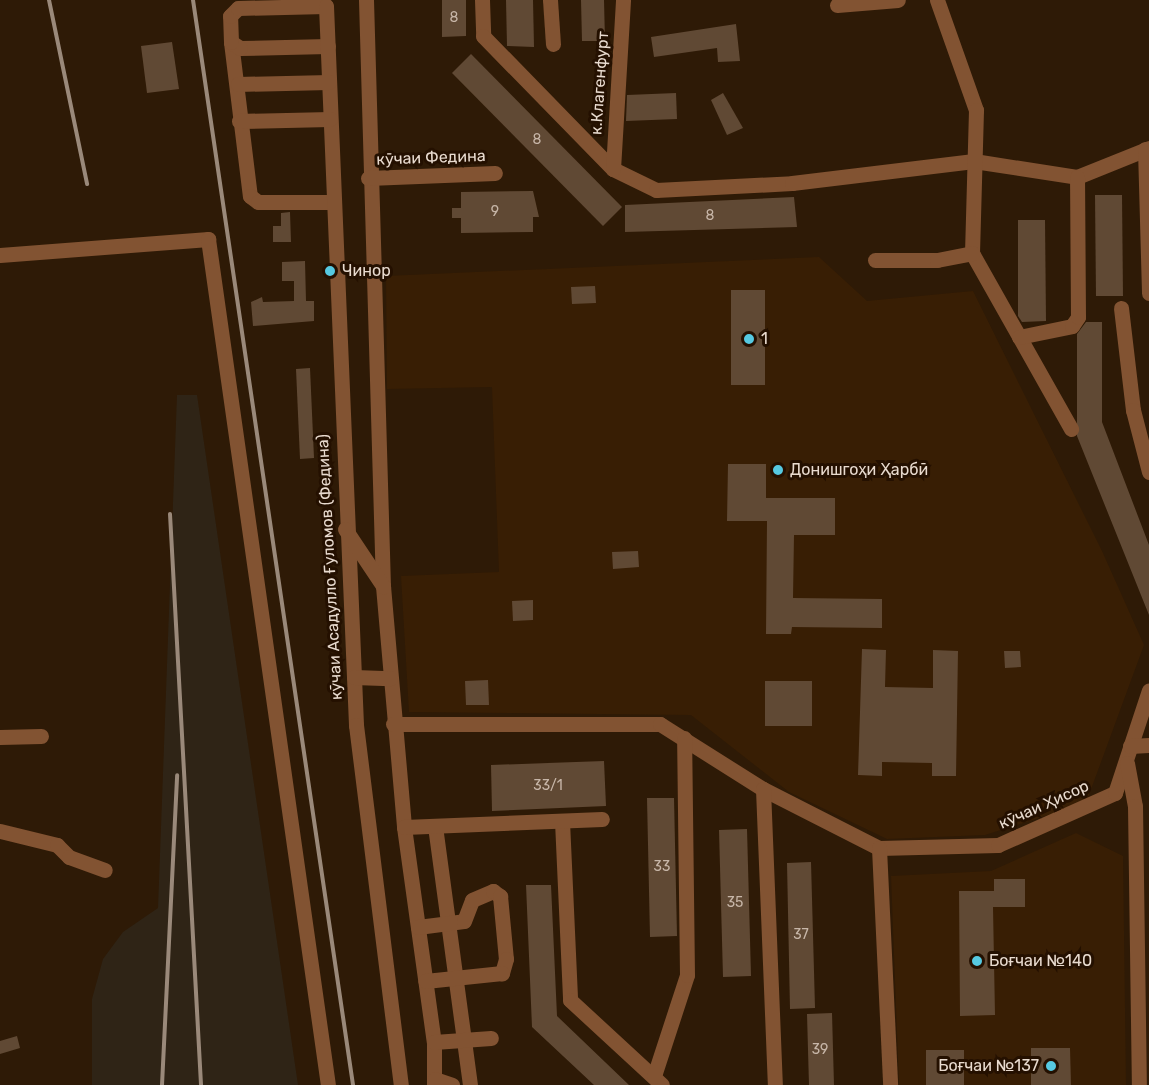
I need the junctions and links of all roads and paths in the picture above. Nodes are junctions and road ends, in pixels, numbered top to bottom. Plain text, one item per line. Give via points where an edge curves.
1 (366, 0) edge
2 (482, 0) edge
3 (550, 0) edge
4 (622, 0) edge
5 (898, 0) edge
6 (937, 0) edge
7 (327, 2) edge
8 (837, 5) dead end
9 (231, 42) junction
10 (553, 44) dead end
11 (328, 46) junction
12 (329, 82) junction
13 (238, 84) junction
14 (330, 119) junction
15 (240, 121) junction
16 (1147, 148) edge
17 (974, 162) junction
18 (613, 169) junction
19 (495, 173) dead end
20 (1077, 177) junction
21 (369, 178) junction
22 (333, 202) junction
23 (972, 253) junction
24 (0, 255) edge
25 (875, 260) dead end
26 (1149, 293) edge
27 (1121, 308) dead end
28 (1019, 337) junction
29 (1071, 429) dead end
30 (1149, 472) edge
31 (345, 528) junction
32 (383, 586) junction
33 (354, 677) junction
34 (390, 678) junction
35 (1149, 690) edge
36 (393, 724) junction
37 (41, 736) dead end
38 (0, 737) edge
39 (684, 738) junction
40 (1149, 745) edge
41 (1128, 753) junction
42 (763, 789) junction
43 (602, 819) dead end
44 (562, 821) junction
45 (435, 826) junction
46 (404, 827) junction
47 (0, 831) edge
48 (879, 848) junction
49 (105, 870) dead end
50 (449, 923) junction
51 (418, 927) junction
52 (454, 977) junction
53 (425, 981) junction
54 (491, 1038) dead end
55 (463, 1040) junction
56 (434, 1042) junction
57 (658, 1080) edge
58 (434, 1082) edge
59 (328, 1085) edge
60 (401, 1085) edge
61 (452, 1085) edge
62 (470, 1085) edge
63 (774, 1085) edge
64 (890, 1085) edge
65 (1139, 1085) edge

1 - 21 street
2 - 18 street via 483,36
3 - 10 street
4 - 18 street, к.Клагенфурт
5 - 8 street
6 - 17 street via 976,110
7 - 9 street, кӯчаи Асадулло Ғуломов (Федина) via 238,8 230,16
7 - 11 street, кӯчаи Асадулло Ғуломов (Федина)
9 - 11 street via 240,48
9 - 13 street, кӯчаи Асадулло Ғуломов (Федина)
11 - 12 street, кӯчаи Асадулло Ғуломов (Федина)
12 - 13 street
12 - 14 street, кӯчаи Асадулло Ғуломов (Федина)
13 - 15 street, кӯчаи Асадулло Ғуломов (Федина)
14 - 15 street
14 - 22 street, кӯчаи Асадулло Ғуломов (Федина)
15 - 22 street, кӯчаи Асадулло Ғуломов (Федина) via 250,196 258,202
16 - 20 street
16 - 26 street
17 - 18 street via 792,183 656,190
17 - 20 street
17 - 23 street
19 - 21 street, кӯчаи Федина
20 - 28 street via 1078,317 1072,326
21 - 32 street
22 - 31 street, кӯчаи Асадулло Ғуломов (Федина)
23 - 25 street via 937,260
23 - 28 street
24 - 59 street via 208,239
27 - 30 street via 1133,410
28 - 29 street
31 - 32 street
31 - 33 street, кӯчаи Асадулло Ғуломов (Федина)
32 - 34 street
33 - 34 street
33 - 60 street, кӯчаи Асадулло Ғуломов (Федина)
34 - 36 street
35 - 41 street, кӯчаи Ҳисор
36 - 39 street via 660,724
36 - 46 street
37 - 38 street
39 - 42 street
39 - 57 street via 687,975
40 - 41 street
41 - 48 street, кӯчаи Ҳисор via 1115,793 998,845
41 - 65 street via 1135,806
42 - 48 street
42 - 63 street
43 - 44 street
44 - 45 street
44 - 57 street via 570,1000
45 - 46 street
45 - 50 street
46 - 51 street
47 - 49 street via 57,845 69,857
48 - 64 street
50 - 51 street
50 - 52 street
50 - 52 street via 464,921 472,900 493,891 500,896 502,974
51 - 53 street
52 - 53 street
52 - 55 street
53 - 56 street
54 - 55 street
55 - 56 street
55 - 62 street
56 - 58 street
58 - 61 street

